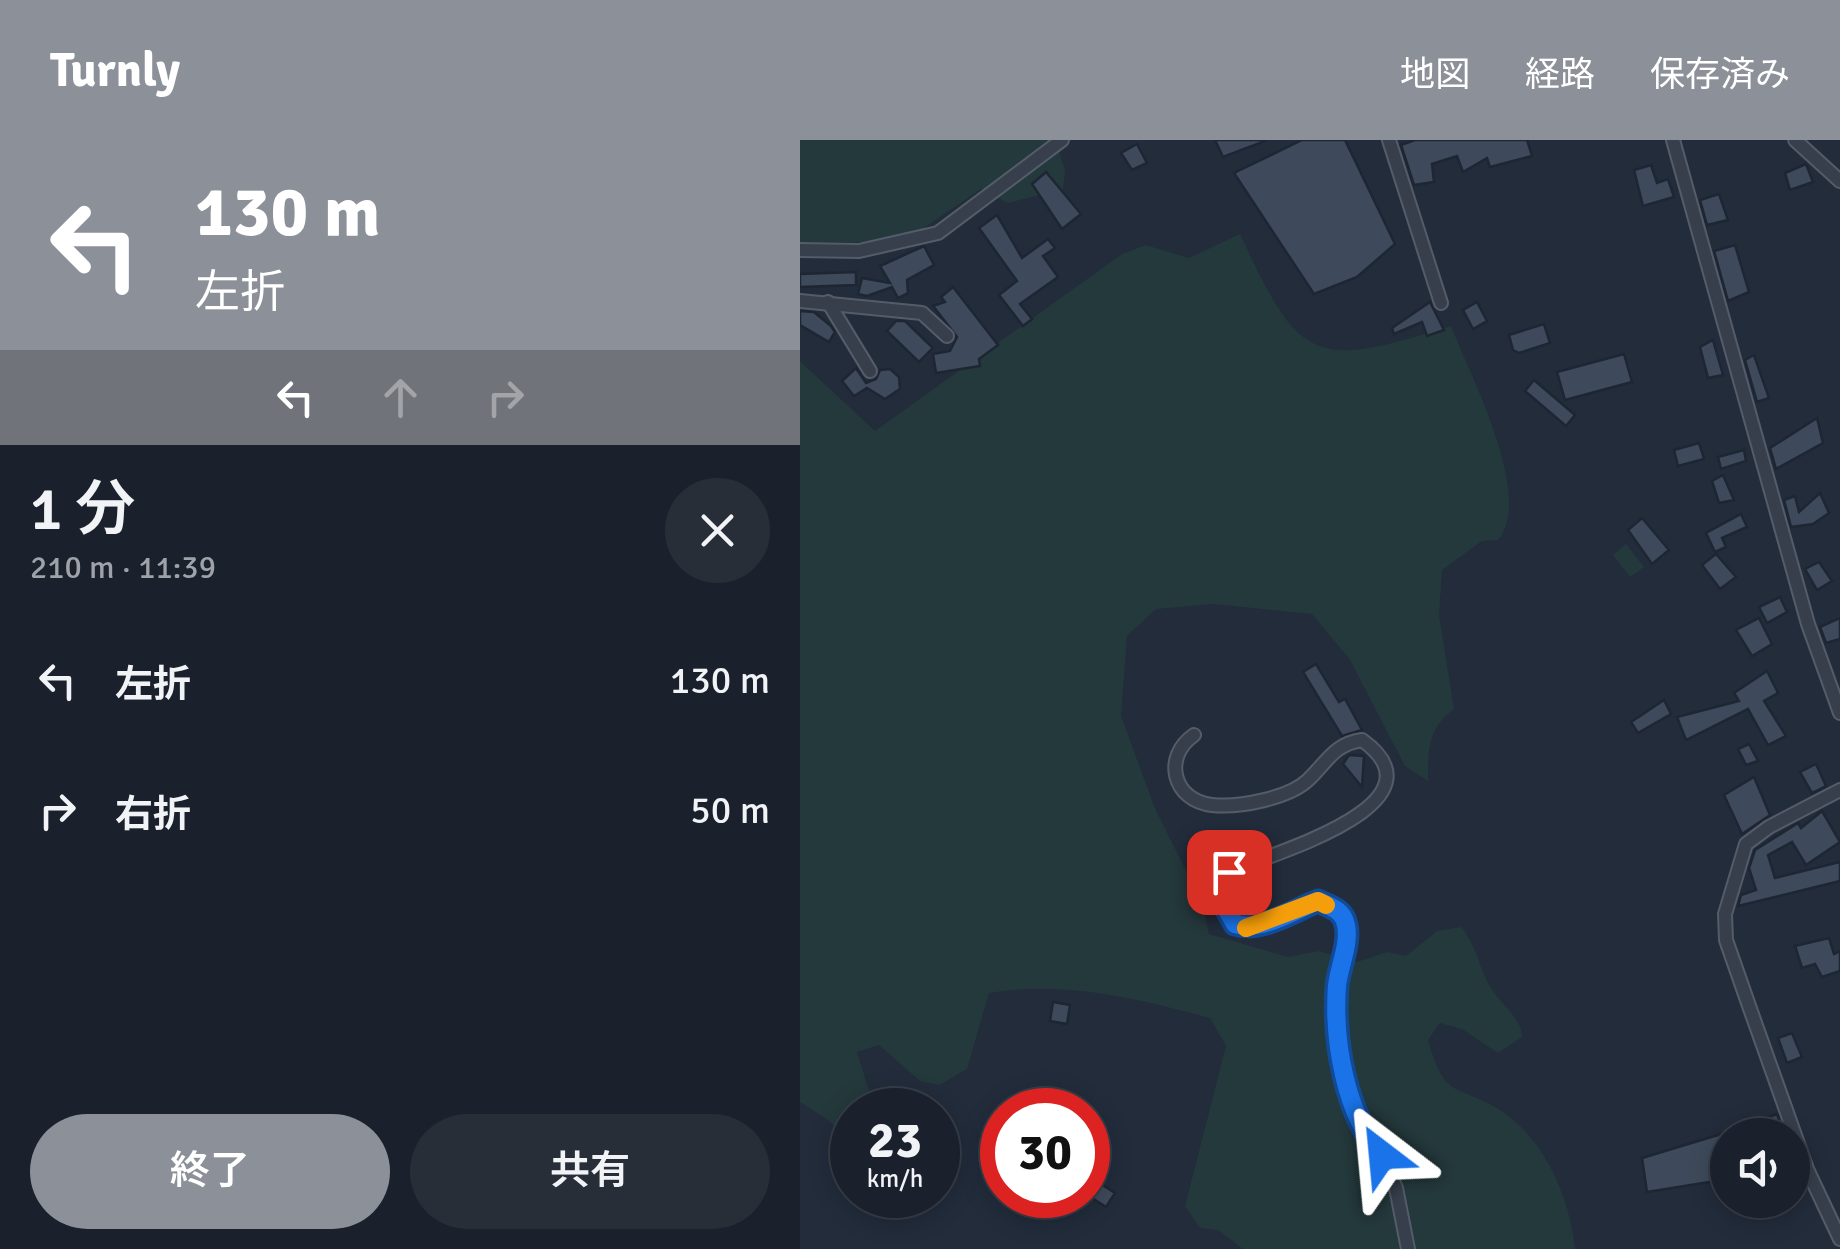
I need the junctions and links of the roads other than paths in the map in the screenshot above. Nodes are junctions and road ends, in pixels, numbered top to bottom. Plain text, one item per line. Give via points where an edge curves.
1 (1062, 140) edge
2 (1389, 140) edge
3 (1673, 140) edge
4 (1795, 140) edge
5 (1840, 180) edge
6 (800, 250) edge
7 (800, 301) edge
8 (828, 302) junction
9 (1441, 303) dead end
10 (946, 336) dead end
11 (870, 371) dead end
12 (1840, 714) edge
13 (1194, 735) dead end
14 (1840, 790) edge
15 (1840, 1240) edge
16 (1408, 1249) edge

1 - 6 street via 938,234 860,250
2 - 9 street
3 - 12 street via 1802,606
4 - 5 street
7 - 8 street
8 - 10 street via 922,313
8 - 11 street
13 - 16 street via 1179,745 1173,760 1184,793 1198,803 1276,796 1306,783 1332,751 1349,742 1362,740 1382,765 1383,791 1366,814 1229,872 1219,896 1235,924 1248,928 1318,901 1339,910 1346,925 1337,986 1345,1071 1369,1141 1396,1188
14 - 15 street via 1746,844 1725,914 1726,940 1748,1003

